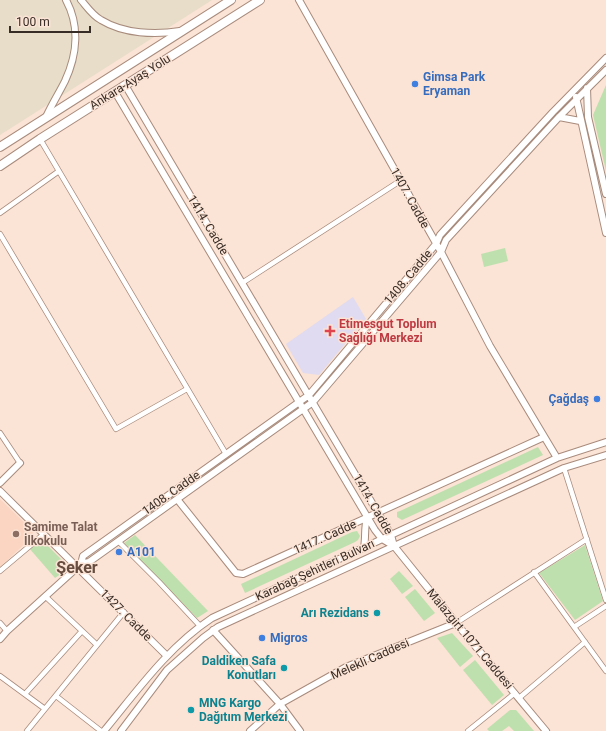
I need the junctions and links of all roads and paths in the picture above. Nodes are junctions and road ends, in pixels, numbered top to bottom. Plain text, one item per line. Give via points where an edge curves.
1 (66, 0) edge
2 (81, 0) edge
3 (230, 0) edge
4 (260, 0) edge
5 (299, 0) edge
6 (182, 31) junction
7 (606, 58) edge
8 (606, 70) edge
9 (586, 78) junction
10 (125, 85) junction
11 (587, 89) junction
12 (575, 90) junction
13 (115, 92) junction
14 (576, 100) junction
15 (46, 116) junction
16 (559, 117) junction
17 (580, 121) junction
18 (40, 139) junction
19 (0, 147) edge
20 (0, 166) edge
21 (59, 171) junction
22 (400, 181) junction
23 (606, 194) edge
24 (0, 213) edge
25 (606, 233) edge
26 (0, 234) edge
27 (436, 244) junction
28 (440, 252) junction
29 (242, 283) junction
30 (187, 388) junction
31 (309, 395) junction
32 (298, 402) junction
33 (313, 402) junction
34 (303, 410) junction
35 (0, 433) edge
36 (544, 437) junction
37 (606, 442) edge
38 (226, 454) junction
39 (606, 455) edge
40 (557, 458) junction
41 (20, 463) joint
42 (564, 468) junction
43 (0, 484) edge
44 (0, 491) edge
45 (177, 499) junction
46 (378, 513) junction
47 (367, 518) junction
48 (44, 534) junction
49 (391, 534) junction
50 (382, 539) junction
51 (587, 539) junction
52 (118, 541) junction
53 (394, 546) junction
54 (364, 547) junction
55 (79, 565) junction
56 (0, 571) edge
57 (534, 572) junction
58 (45, 596) junction
59 (606, 600) edge
60 (606, 606) edge
61 (124, 612) junction
62 (456, 622) junction
63 (0, 623) edge
64 (200, 626) junction
65 (574, 627) junction
66 (213, 630) junction
67 (7, 631) junction
68 (82, 631) junction
69 (0, 639) edge
70 (585, 642) junction
71 (97, 645) junction
72 (167, 656) junction
73 (606, 671) edge
74 (0, 676) edge
75 (25, 694) junction
76 (56, 696) junction
77 (517, 696) junction
78 (280, 704) junction
79 (46, 709) junction
80 (27, 731) edge
81 (102, 731) edge
82 (121, 731) edge
83 (250, 731) edge
84 (300, 731) edge
85 (468, 731) edge
86 (546, 731) edge

1 - 15 main road via 75,26 74,54 65,82
2 - 6 main road via 101,20 120,28 153,33
3 - 6 highway, Ankara-Ayaş Yolu
4 - 10 highway, Ankara-Ayaş Yolu
5 - 22 main road, 1407. Cadde
6 - 15 highway, Ankara-Ayaş Yolu
7 - 9 main road, 1408. Cadde
8 - 11 main road, 1408. Cadde
9 - 11 main road
9 - 12 main road, 1408. Cadde
10 - 13 highway, Ankara-Ayaş Yolu
10 - 29 main road, 1414. Cadde
11 - 14 main road, 1408. Cadde
11 - 23 main road via 588,117
12 - 14 main road
12 - 27 main road, 1408. Cadde via 440,234
13 - 18 highway, Ankara-Ayaş Yolu
13 - 32 main road, 1414. Cadde
14 - 16 main road, 1408. Cadde
14 - 17 main road
15 - 19 highway, Ankara-Ayaş Yolu
16 - 17 main road
16 - 28 main road, 1408. Cadde via 446,240
17 - 25 main road
18 - 20 highway, Ankara-Ayaş Yolu
18 - 21 street
21 - 24 street
21 - 30 street
22 - 27 main road, 1407. Cadde
22 - 29 street
26 - 30 street via 116,429
27 - 28 main road, 1407. Cadde
27 - 31 main road, 1408. Cadde
28 - 33 main road, 1408. Cadde
28 - 36 main road, 1407. Cadde via 490,346
29 - 31 main road, 1414. Cadde
30 - 38 street
31 - 32 main road, 1408. Cadde
31 - 33 main road, 1414. Cadde
32 - 34 main road, 1414. Cadde
32 - 38 main road, 1408. Cadde
33 - 34 main road, 1408. Cadde
33 - 46 main road, 1414. Cadde
34 - 45 main road, 1408. Cadde
34 - 47 main road, 1414. Cadde
35 - 41 street
36 - 40 main road, 1407. Cadde
36 - 46 main road, 1417. Cadde
37 - 40 main road, Karabağ Şehitleri Bulvarı
38 - 55 main road, 1408. Cadde via 83,556
39 - 42 main road, Karabağ Şehitleri Bulvarı
40 - 49 main road, Karabağ Şehitleri Bulvarı
41 - 43 main road
42 - 51 street
42 - 53 main road, Karabağ Şehitleri Bulvarı
44 - 48 main road, 1427. Cadde
45 - 47 main road, 1417. Cadde via 239,575
45 - 52 main road, 1408. Cadde
46 - 47 main road, 1417. Cadde
46 - 49 main road, 1414. Cadde
47 - 50 main road, 1414. Cadde
47 - 54 main road via 364,527
48 - 55 main road, 1427. Cadde
48 - 56 street
49 - 50 main road, Karabağ Şehitleri Bulvarı
49 - 53 main road, 1414. Cadde
50 - 53 main road, 1414. Cadde
50 - 54 main road, Karabağ Şehitleri Bulvarı
51 - 57 street
51 - 59 street
52 - 55 main road, 1408. Cadde via 89,562
52 - 64 street
53 - 62 main road, Malazgirt 1071 Caddesi
53 - 66 main road, Karabağ Şehitleri Bulvarı
54 - 64 main road, Karabağ Şehitleri Bulvarı via 216,615
55 - 58 main road, 1408. Cadde
55 - 61 main road, 1427. Cadde
57 - 62 street
57 - 65 street
58 - 67 main road, 1408. Cadde
58 - 68 street
60 - 65 street
61 - 71 street
61 - 72 main road, 1427. Cadde
62 - 77 main road, Malazgirt 1071 Caddesi
62 - 78 main road, Melekli Caddesi via 346,667
63 - 67 street
64 - 72 main road, Karabağ Şehitleri Bulvarı
65 - 70 street
66 - 78 main road
66 - 82 main road, Karabağ Şehitleri Bulvarı via 167,670
67 - 69 main road, 1408. Cadde
68 - 71 street
68 - 75 street
70 - 73 street
70 - 77 street
71 - 76 street
72 - 81 main road, Karabağ Şehitleri Bulvarı
74 - 75 street
75 - 79 street
76 - 79 street
76 - 81 street
77 - 85 street
77 - 86 main road, Malazgirt 1071 Caddesi
78 - 83 main road, Melekli Caddesi
78 - 84 main road
79 - 80 street

